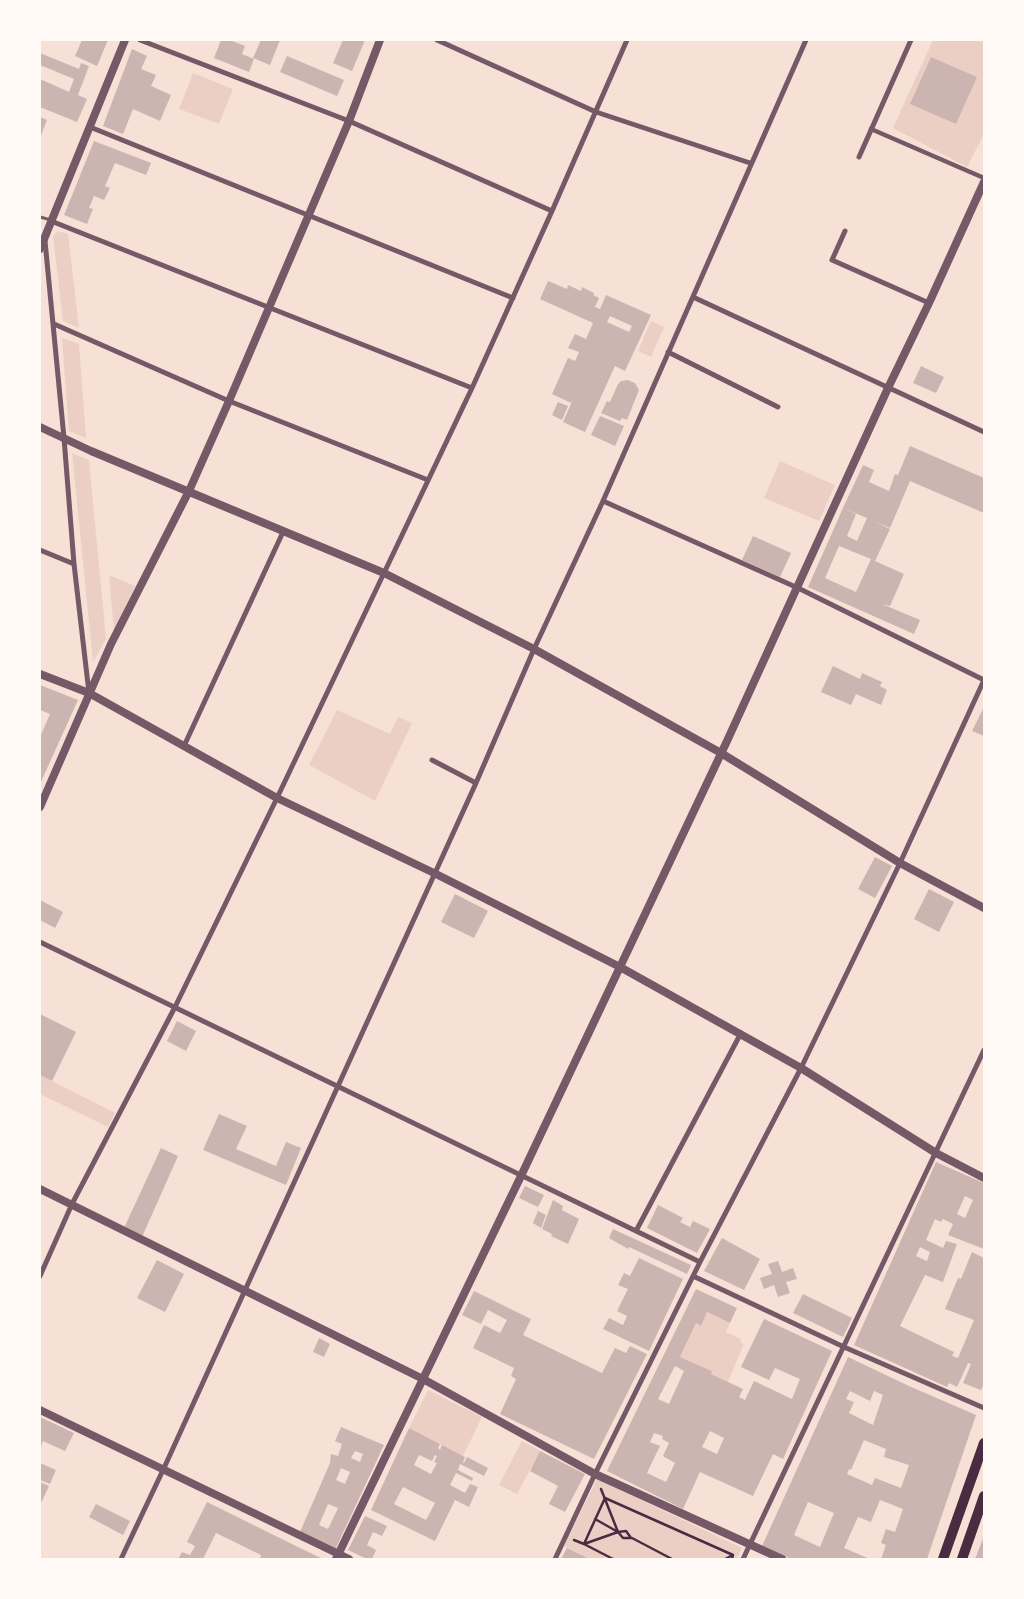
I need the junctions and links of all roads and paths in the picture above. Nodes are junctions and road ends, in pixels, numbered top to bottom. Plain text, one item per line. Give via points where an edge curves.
1 (125, 40) edge
2 (140, 40) edge
3 (380, 40) edge
4 (436, 40) edge
5 (627, 40) edge
6 (806, 40) edge
7 (911, 40) edge
8 (596, 112) junction
9 (349, 121) junction
10 (90, 127) junction
11 (871, 128) junction
12 (859, 157) dead end
13 (750, 163) junction
14 (984, 178) edge
15 (984, 182) edge
16 (552, 211) junction
17 (309, 216) junction
18 (40, 217) edge
19 (51, 221) junction
20 (845, 231) dead end
21 (42, 237) edge
22 (40, 249) edge
23 (693, 297) junction
24 (513, 298) junction
25 (929, 303) junction
26 (268, 308) junction
27 (54, 324) junction
28 (668, 352) junction
29 (472, 388) junction
30 (888, 388) junction
31 (229, 401) junction
32 (778, 407) dead end
33 (40, 427) edge
34 (984, 432) edge
35 (64, 438) junction
36 (428, 480) junction
37 (189, 491) junction
38 (602, 501) junction
39 (283, 532) junction
40 (40, 550) edge
41 (74, 564) junction
42 (384, 573) junction
43 (798, 588) junction
44 (534, 649) junction
45 (40, 674) edge
46 (984, 680) edge
47 (89, 693) junction
48 (184, 746) junction
49 (721, 753) junction
50 (432, 760) dead end
51 (476, 782) junction
52 (277, 798) junction
53 (40, 808) edge
54 (900, 862) junction
55 (434, 873) junction
56 (984, 908) edge
57 (40, 942) edge
58 (620, 967) junction
59 (175, 1007) junction
60 (741, 1033) junction
61 (984, 1050) edge
62 (802, 1068) junction
63 (338, 1087) junction
64 (936, 1153) junction
65 (521, 1176) junction
66 (984, 1178) edge
67 (40, 1189) edge
68 (72, 1204) junction
69 (636, 1231) junction
70 (700, 1262) junction
71 (40, 1276) edge
72 (693, 1276) junction
73 (244, 1291) junction
74 (844, 1347) junction
75 (423, 1380) junction
76 (984, 1408) edge
77 (40, 1410) edge
78 (984, 1443) edge
79 (164, 1468) junction
80 (595, 1474) junction
81 (984, 1496) edge
82 (605, 1498) junction
83 (595, 1520) junction
84 (618, 1532) junction
85 (632, 1538) junction
86 (584, 1544) junction
87 (749, 1545) junction
88 (733, 1555) junction
89 (337, 1556) edge
90 (120, 1559) edge
91 (349, 1559) edge
92 (555, 1559) edge
93 (613, 1559) edge
94 (672, 1559) edge
95 (725, 1559) edge
96 (732, 1559) edge
97 (743, 1559) edge
98 (782, 1559) edge
99 (943, 1559) edge
100 (962, 1559) edge

1 - 10 street
2 - 9 street
3 - 9 street
4 - 8 street
5 - 8 street
6 - 13 street
7 - 11 street
8 - 13 street
8 - 16 street
9 - 16 street
9 - 17 street
10 - 17 street
10 - 19 street
11 - 12 street
11 - 14 street
13 - 23 street
15 - 25 street
16 - 24 street
17 - 24 street
17 - 26 street
18 - 19 lane
19 - 21 street
19 - 26 street
20 - 25 street via 832,260
21 - 22 street
21 - 27 street
23 - 28 street
23 - 30 street
24 - 29 street
25 - 30 street
26 - 29 street
26 - 31 street
27 - 31 street
27 - 35 street
28 - 32 street
28 - 38 street
29 - 36 street
30 - 34 street
30 - 43 street
31 - 36 street
31 - 37 street
33 - 35 street
35 - 37 street
35 - 41 street
36 - 42 street
37 - 39 street
37 - 47 street
38 - 43 street
38 - 44 street
39 - 42 street
39 - 48 street
40 - 41 street
41 - 47 street
42 - 44 street
42 - 52 street
43 - 46 street
43 - 49 street
44 - 49 street
44 - 51 street
45 - 47 street
46 - 54 street
47 - 48 street
47 - 53 street
48 - 52 street
49 - 54 street
49 - 58 street
50 - 51 street
51 - 55 street
52 - 55 street
52 - 59 street
54 - 56 street
54 - 62 street
55 - 58 street
55 - 63 street
57 - 59 street
58 - 60 street
58 - 65 street
59 - 63 street
59 - 68 street
60 - 62 street
60 - 69 street
61 - 64 street
62 - 64 street
62 - 70 street
63 - 65 street
63 - 73 street
64 - 66 street
64 - 74 street
65 - 69 street
65 - 75 street
67 - 68 street
68 - 71 street
68 - 73 street
69 - 70 street
70 - 72 street
72 - 74 street
72 - 80 street
73 - 75 street
73 - 79 street
74 - 76 street
74 - 87 street
75 - 80 street
75 - 89 street
77 - 79 street
78 - 99 main road
79 - 89 street
79 - 90 street
80 - 87 street
80 - 92 street
81 - 100 main road
82 - 83 path
82 - 84 path
82 - 88 path
83 - 84 path
83 - 86 path
84 - 85 path via 622,1538
84 - 85 path via 626,1531
84 - 86 path
85 - 94 path
86 - 93 path
87 - 97 street
87 - 98 street
88 - 95 path
88 - 96 path
89 - 91 street

